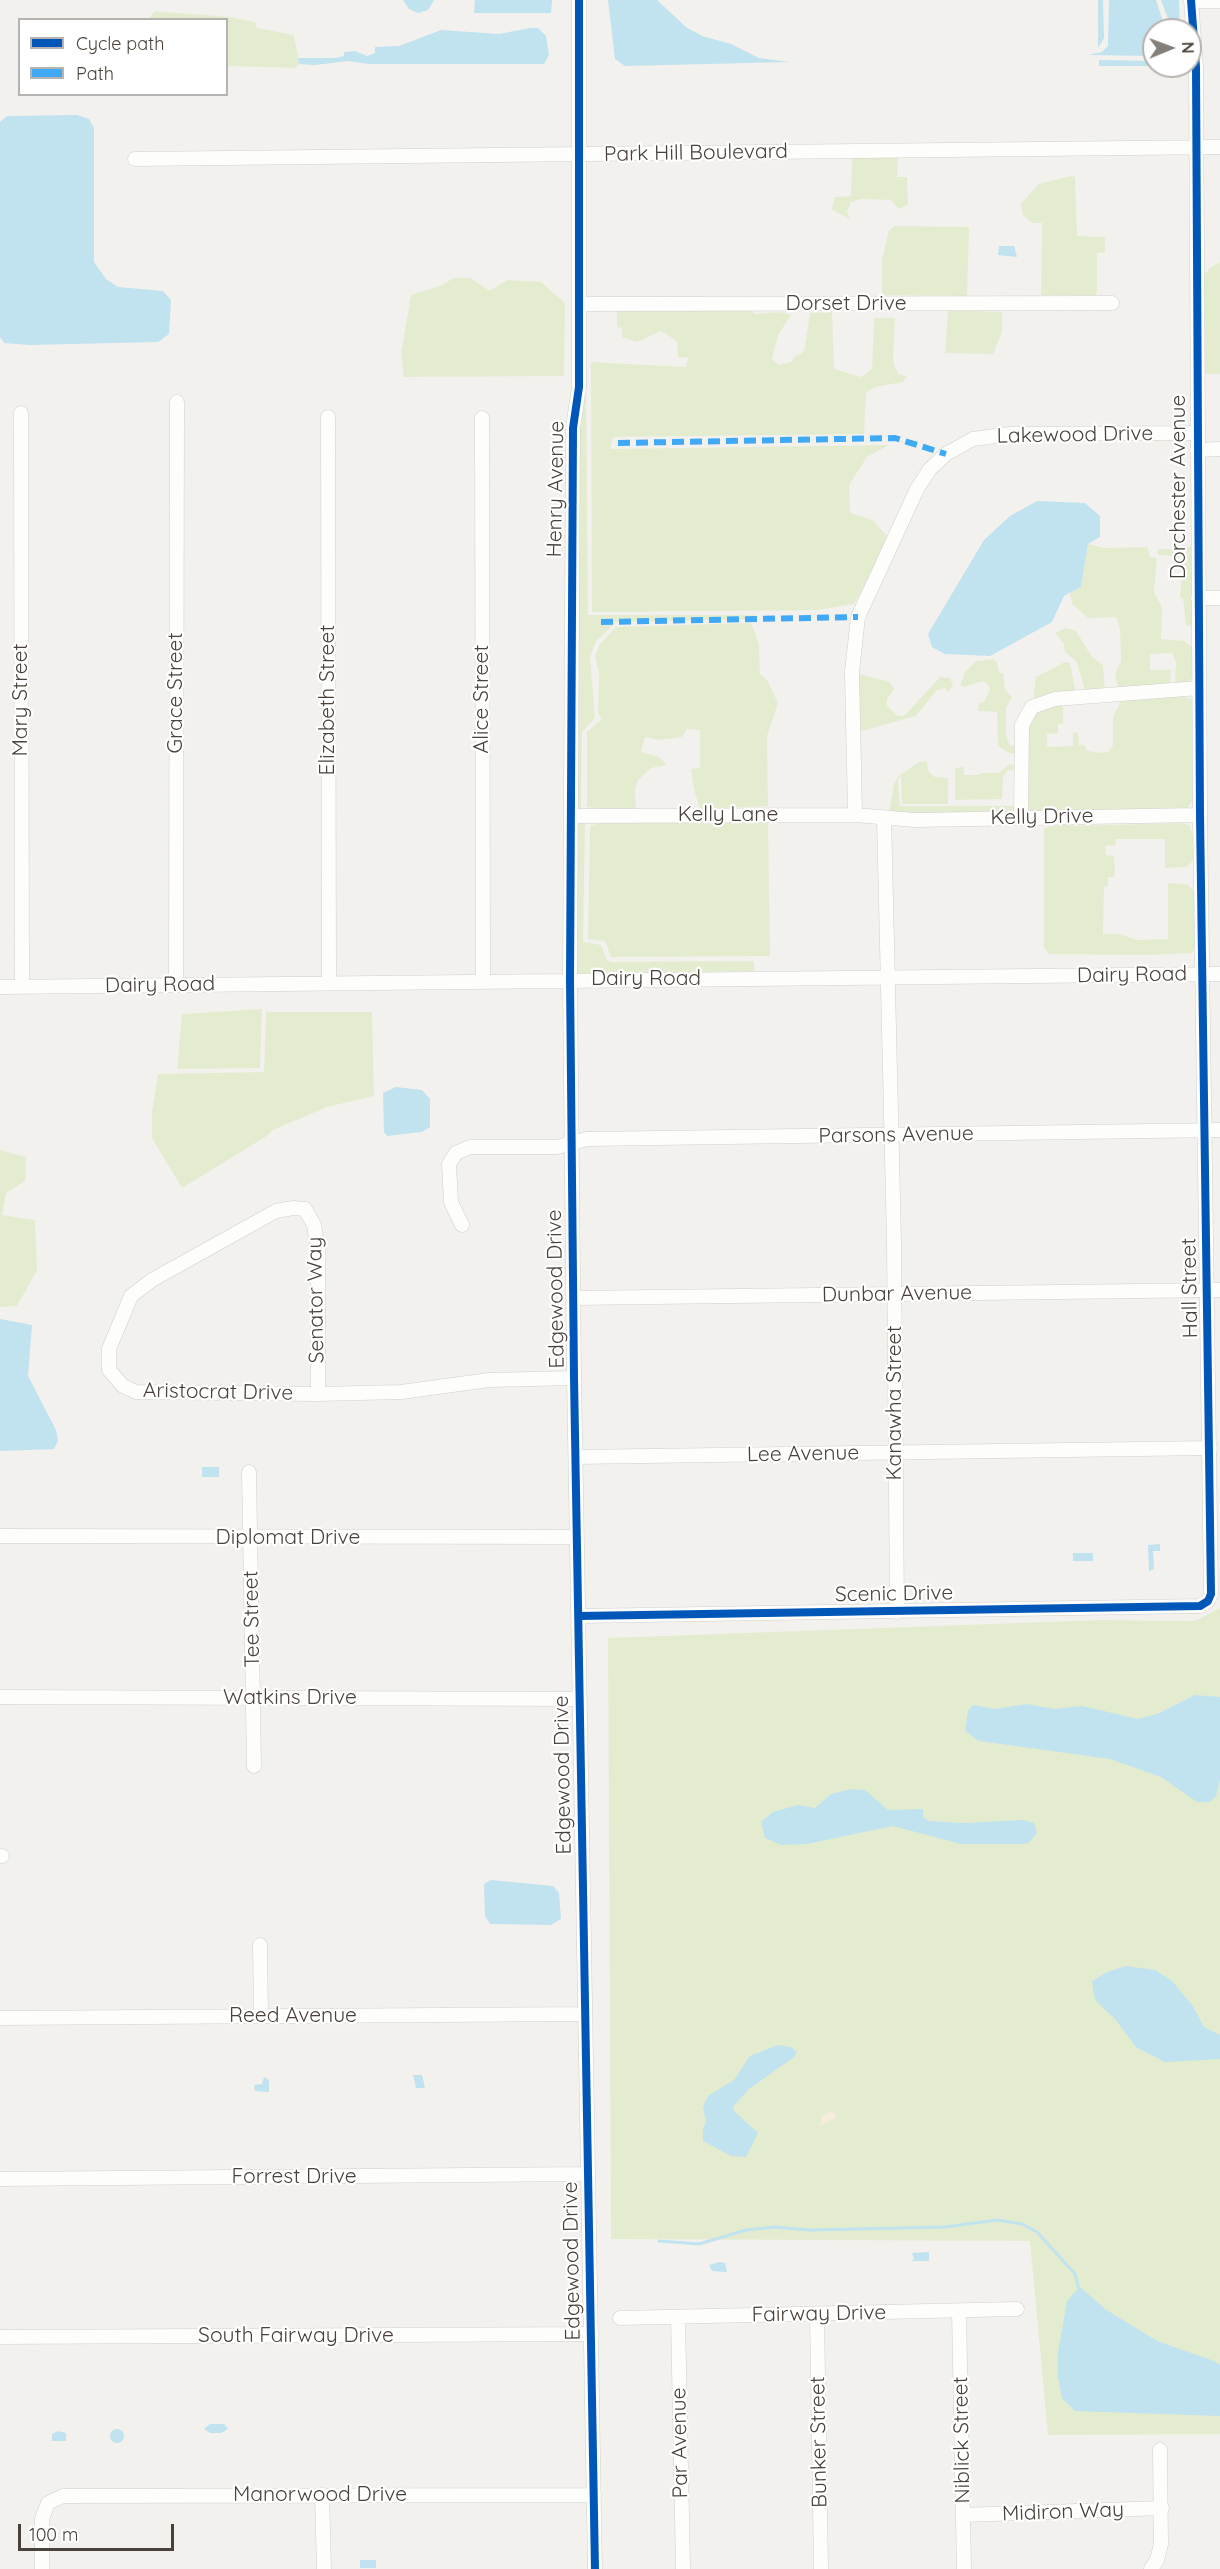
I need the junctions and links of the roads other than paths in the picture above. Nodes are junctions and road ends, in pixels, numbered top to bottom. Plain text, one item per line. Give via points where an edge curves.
1 (579, 0) edge
2 (1191, 1) edge
3 (1220, 1) edge
4 (1220, 147) edge
5 (1196, 148) junction
6 (580, 154) junction
7 (135, 159) dead end
8 (1112, 303) dead end
9 (579, 304) junction
10 (177, 402) dead end
11 (21, 413) dead end
12 (328, 417) dead end
13 (482, 418) dead end
14 (1196, 433) junction
15 (1220, 449) edge
16 (1197, 450) junction
17 (1198, 598) junction
18 (1220, 598) edge
19 (1199, 688) junction
20 (855, 815) junction
21 (571, 816) junction
22 (1200, 816) junction
23 (884, 817) junction
24 (1021, 818) junction
25 (1202, 974) junction
26 (1220, 974) edge
27 (890, 977) junction
28 (570, 980) junction
29 (483, 981) junction
30 (328, 983) junction
31 (176, 984) junction
32 (0, 987) edge
33 (22, 987) junction
34 (1220, 1130) edge
35 (1205, 1131) junction
36 (892, 1136) junction
37 (572, 1142) junction
38 (304, 1209) joint
39 (462, 1225) dead end
40 (1214, 1290) edge
41 (895, 1294) junction
42 (573, 1298) junction
43 (574, 1378) junction
44 (318, 1394) junction
45 (1210, 1448) junction
46 (896, 1452) junction
47 (576, 1457) junction
48 (249, 1472) dead end
49 (1215, 1528) edge
50 (0, 1536) edge
51 (250, 1538) junction
52 (577, 1538) junction
53 (1208, 1601) joint
54 (897, 1612) junction
55 (579, 1616) junction
56 (0, 1696) edge
57 (254, 1697) junction
58 (580, 1698) junction
59 (254, 1766) dead end
60 (260, 1945) dead end
61 (585, 2014) junction
62 (261, 2016) junction
63 (0, 2018) edge
64 (588, 2174) junction
65 (0, 2179) edge
66 (1017, 2309) dead end
67 (959, 2311) junction
68 (817, 2314) junction
69 (678, 2317) junction
70 (620, 2318) dead end
71 (592, 2334) junction
72 (0, 2337) edge
73 (1160, 2450) dead end
74 (322, 2495) junction
75 (594, 2495) junction
76 (1162, 2508) junction
77 (964, 2515) junction
78 (42, 2569) edge
79 (324, 2569) edge
80 (594, 2569) edge
81 (683, 2569) edge
82 (821, 2569) edge
83 (964, 2569) edge
84 (1151, 2569) edge

1 - 6 street, Henry Avenue
2 - 3 street
2 - 5 street, Dorchester Avenue
4 - 5 street, Park Hill Boulevard
5 - 6 street, Park Hill Boulevard
5 - 14 street, Dorchester Avenue
6 - 7 street, Park Hill Boulevard
6 - 9 street, Henry Avenue
8 - 9 street, Dorset Drive
9 - 21 street, Henry Avenue via 579,387 573,428
10 - 31 street, Grace Street
11 - 33 street, Mary Street
12 - 30 street, Elizabeth Street
13 - 29 street, Alice Street
14 - 16 street, Dorchester Avenue
14 - 20 street, Lakewood Drive via 1010,434 973,439 946,454 930,469 858,617 852,672
15 - 16 street
16 - 17 street, Dorchester Avenue
17 - 18 street
17 - 19 street, Dorchester Avenue
19 - 22 street, Dorchester Avenue
19 - 24 street via 1055,699 1032,707 1022,725
20 - 21 street, Kelly Lane
20 - 23 street, Kelly Lane
21 - 28 street, Henry Avenue
22 - 24 street, Kelly Drive
22 - 25 street, Dorchester Avenue
23 - 24 street, Kelly Drive
23 - 27 street, Kanawha Street
25 - 26 street, Dairy Road
25 - 27 street, Dairy Road
25 - 35 street, Hall Street
27 - 28 street, Dairy Road
27 - 36 street, Kanawha Street
28 - 29 street, Dairy Road
28 - 37 street, Edgewood Drive
29 - 30 street, Dairy Road
30 - 31 street, Dairy Road
31 - 33 street, Dairy Road
32 - 33 street, Dairy Road
34 - 35 street, Parsons Avenue
35 - 36 street, Parsons Avenue
35 - 40 street, Hall Street
36 - 37 street, Parsons Avenue
36 - 41 street, Kanawha Street
37 - 39 street, Parsons Avenue via 557,1147 470,1147 456,1153 449,1164 448,1178 451,1202
37 - 42 street, Edgewood Drive
38 - 44 street, Senator Way via 315,1225 318,1250
38 - 44 street, Aristocrat Drive via 276,1211 152,1280 131,1296 109,1348 109,1370 123,1386 136,1392
40 - 41 street, Dunbar Avenue
40 - 45 street, Hall Street
41 - 42 street, Dunbar Avenue
41 - 46 street, Kanawha Street
42 - 43 street, Edgewood Drive
43 - 44 street, Aristocrat Drive via 489,1380 401,1392
43 - 47 street, Edgewood Drive
45 - 46 street, Lee Avenue
45 - 49 street, Hall Street
46 - 47 street, Lee Avenue
46 - 54 street, Kanawha Street
47 - 52 street, Edgewood Drive
48 - 51 street, Tee Street
49 - 53 street, Hall Street
50 - 51 street, Diplomat Drive
51 - 52 street, Diplomat Drive
51 - 57 street, Tee Street
52 - 55 street, Edgewood Drive
53 - 54 street, Scenic Drive via 1200,1606
54 - 55 street, Scenic Drive
55 - 58 street, Edgewood Drive
56 - 57 street, Watkins Drive
57 - 58 street, Watkins Drive
57 - 59 street, Tee Street
58 - 61 street, Edgewood Drive
60 - 62 street
61 - 62 street, Reed Avenue
61 - 64 street, Edgewood Drive
62 - 63 street, Reed Avenue
64 - 65 street, Forrest Drive
64 - 71 street, Edgewood Drive
66 - 67 street, Fairway Drive
67 - 68 street, Fairway Drive
67 - 77 street, Niblick Street
68 - 69 street, Fairway Drive
68 - 82 street, Bunker Street
69 - 70 street, Fairway Drive
69 - 81 street, Par Avenue
71 - 72 street, South Fairway Drive
71 - 75 street, Edgewood Drive
73 - 76 street
74 - 75 street, Manorwood Drive
74 - 78 street, Manorwood Drive via 63,2496 48,2503 42,2519
74 - 79 street
75 - 80 street, Edgewood Drive
76 - 77 street, Midiron Way
76 - 84 street via 1161,2544
77 - 83 street, Niblick Street

